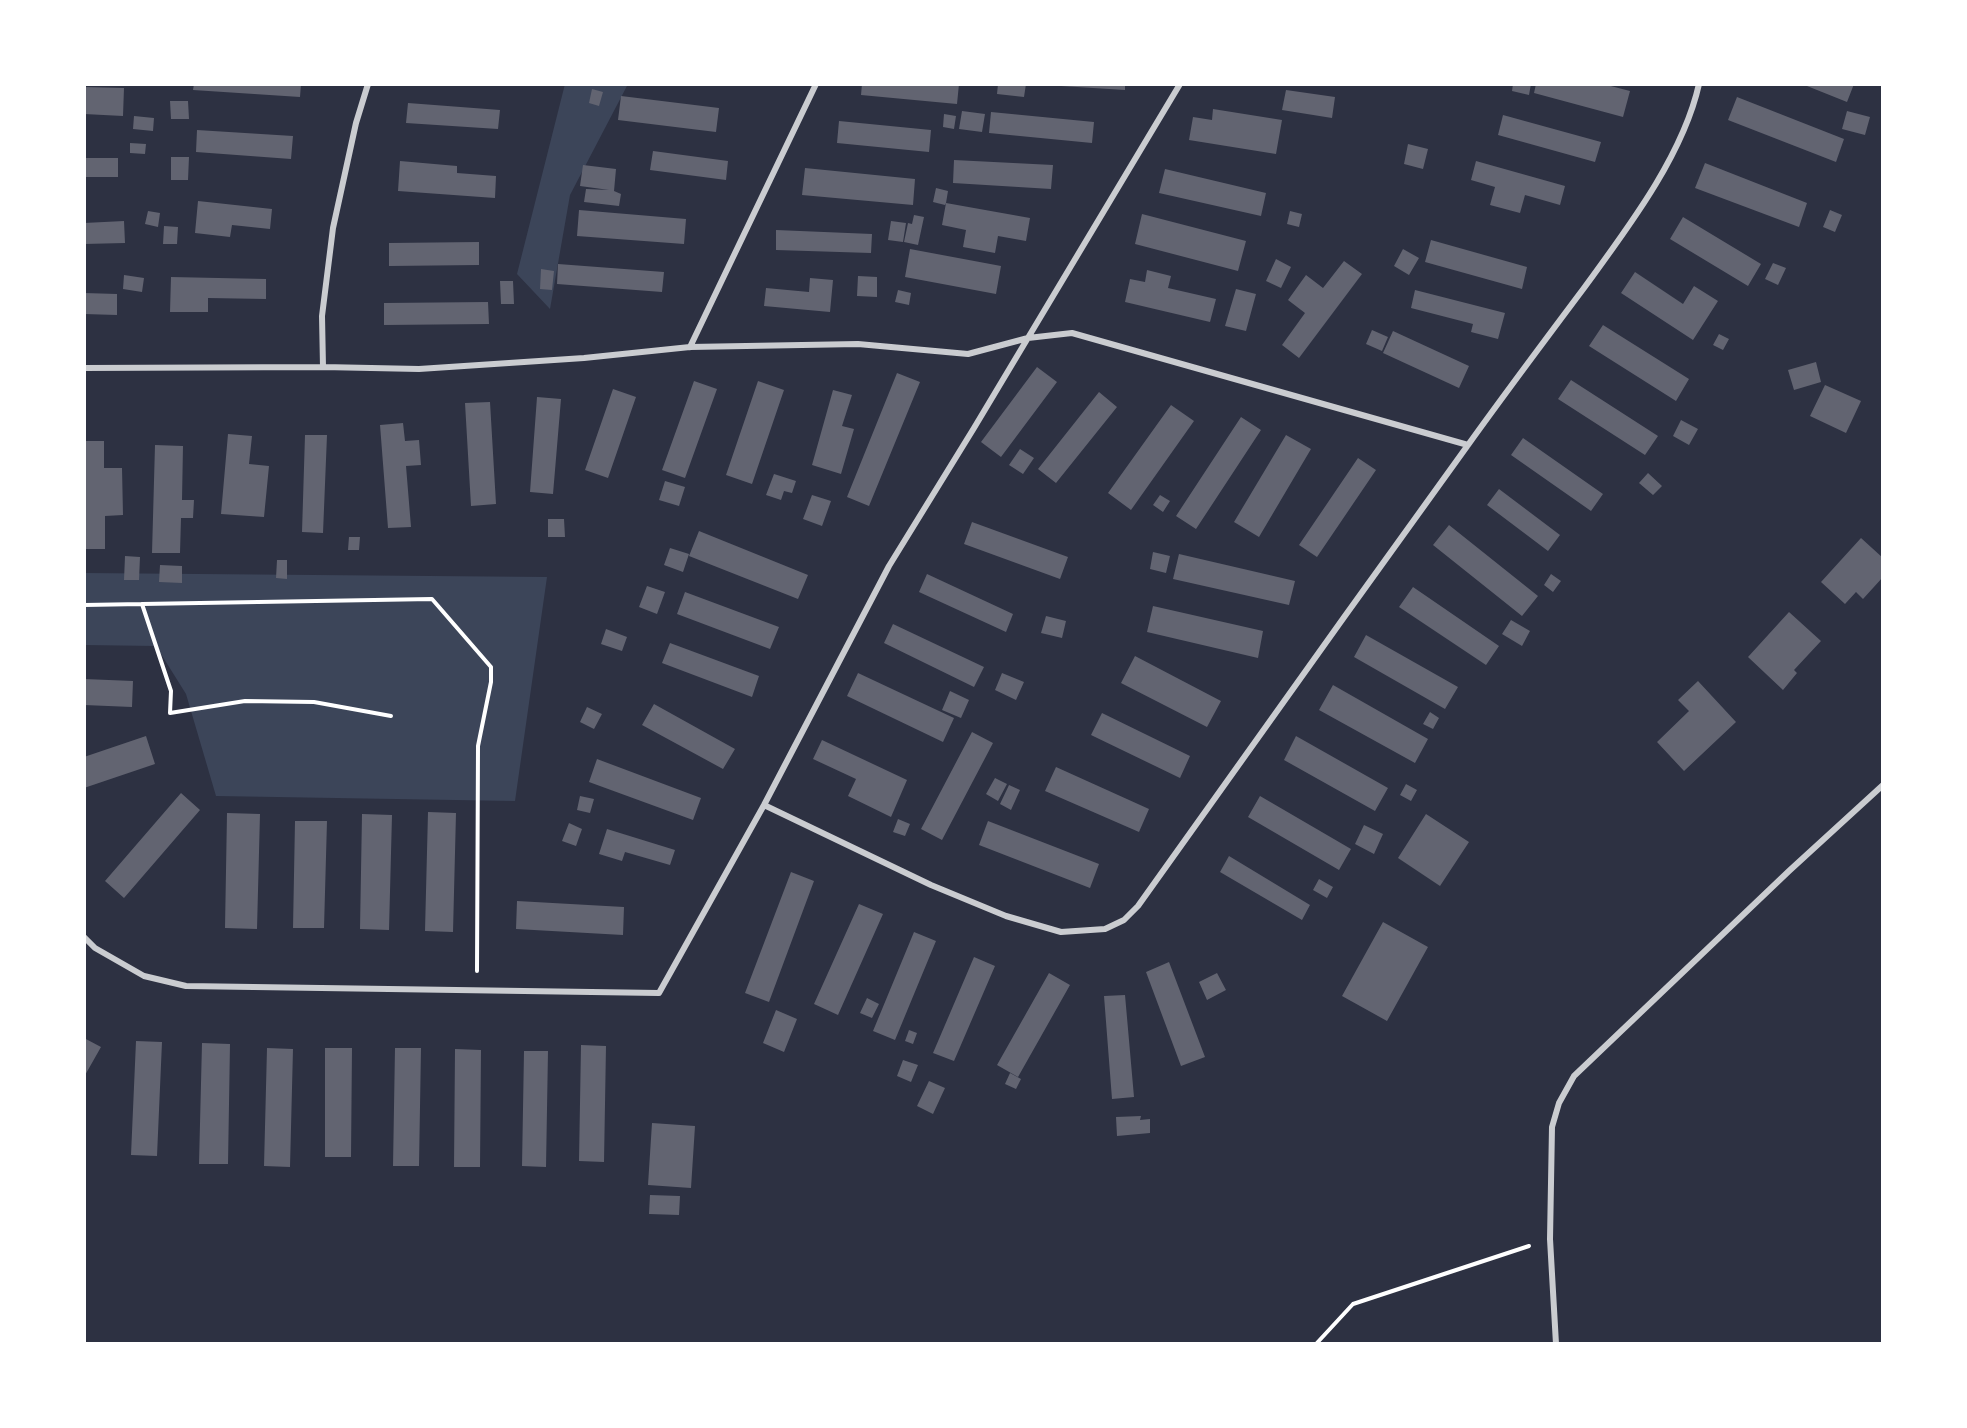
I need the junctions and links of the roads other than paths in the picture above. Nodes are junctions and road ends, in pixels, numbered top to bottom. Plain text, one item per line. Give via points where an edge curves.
1 (368, 84) edge
2 (816, 84) edge
3 (1180, 84) edge
4 (1699, 84) edge
5 (1028, 338) junction
6 (690, 347) junction
7 (323, 367) junction
8 (84, 368) edge
9 (1468, 445) junction
10 (1883, 784) edge
11 (764, 805) junction
12 (84, 937) edge
13 (1556, 1344) edge

1 - 7 street via 333,228 322,316
2 - 6 street
3 - 5 street
4 - 9 street via 1694,106 1673,150 1627,229
5 - 6 street via 968,354 858,344
5 - 9 street via 1072,333
5 - 11 street via 889,566
6 - 7 street via 419,369
7 - 8 street
9 - 11 street via 1138,906 1124,920 1105,929 1061,932 1006,916 931,885
10 - 13 street via 1574,1076 1559,1103 1552,1127 1550,1239
11 - 12 street via 659,993 186,986 144,976 95,948

